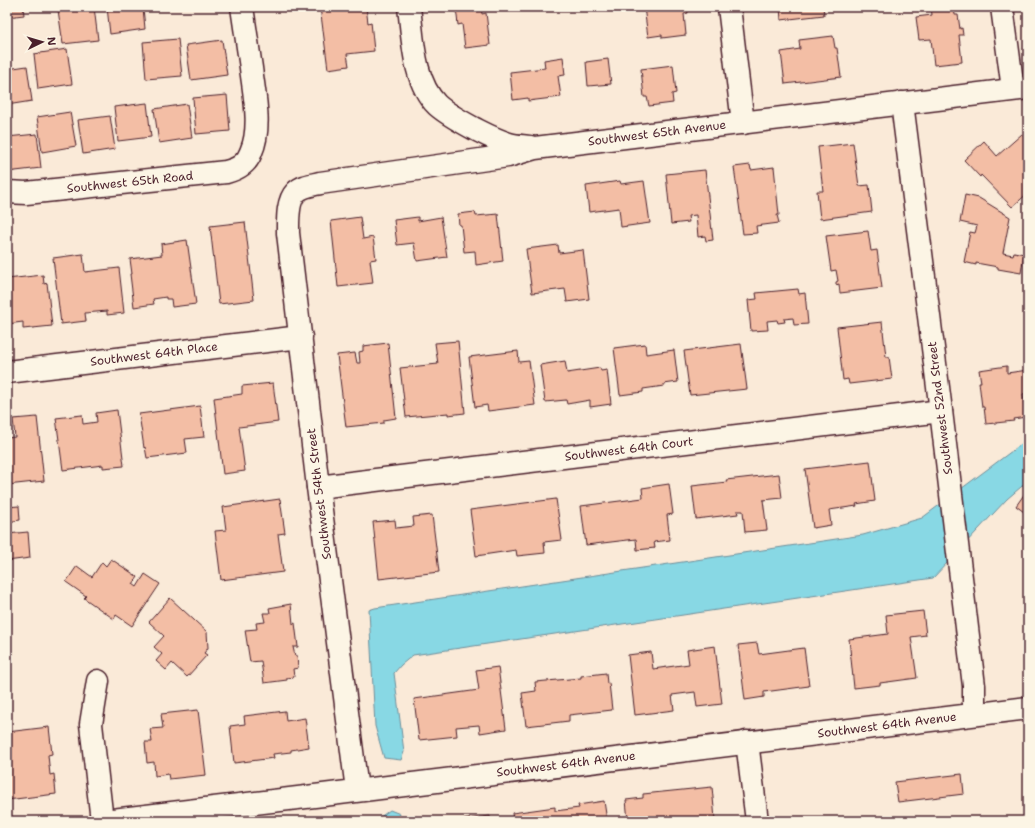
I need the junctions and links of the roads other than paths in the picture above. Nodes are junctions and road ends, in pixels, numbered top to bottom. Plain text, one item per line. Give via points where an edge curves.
1 (242, 7) edge
2 (409, 7) edge
3 (730, 7) edge
4 (1002, 7) edge
5 (1020, 89) edge
6 (902, 102) junction
7 (743, 123) junction
8 (535, 148) junction
9 (7, 192) edge
10 (293, 197) joint
11 (301, 337) junction
12 (7, 372) edge
13 (941, 411) junction
14 (318, 487) junction
15 (98, 681) dead end
16 (1028, 708) edge
17 (974, 714) junction
18 (747, 742) junction
19 (357, 790) junction
20 (103, 821) edge
21 (757, 821) edge

1 - 9 street, Southwest 65th Road via 255,96 256,128 251,153 239,168 226,172 26,193
2 - 8 street via 417,67 436,104 462,122 496,140
3 - 7 street
4 - 5 street
5 - 6 street, Southwest 65th Avenue
6 - 7 street, Southwest 65th Avenue
6 - 13 street, Southwest 52nd Street
7 - 8 street, Southwest 65th Avenue
8 - 10 street, Southwest 65th Avenue via 508,156 320,183 302,188
10 - 11 street, Southwest 54th Street via 289,208 288,232
11 - 12 street, Southwest 64th Place
11 - 14 street, Southwest 54th Street
13 - 14 street, Southwest 64th Court
13 - 17 street, Southwest 52nd Street via 974,686
14 - 19 street, Southwest 54th Street
15 - 20 street via 91,724
16 - 17 street, Southwest 64th Avenue
17 - 18 street, Southwest 64th Avenue
18 - 19 street, Southwest 64th Avenue
18 - 21 street
19 - 20 street, Southwest 64th Avenue

